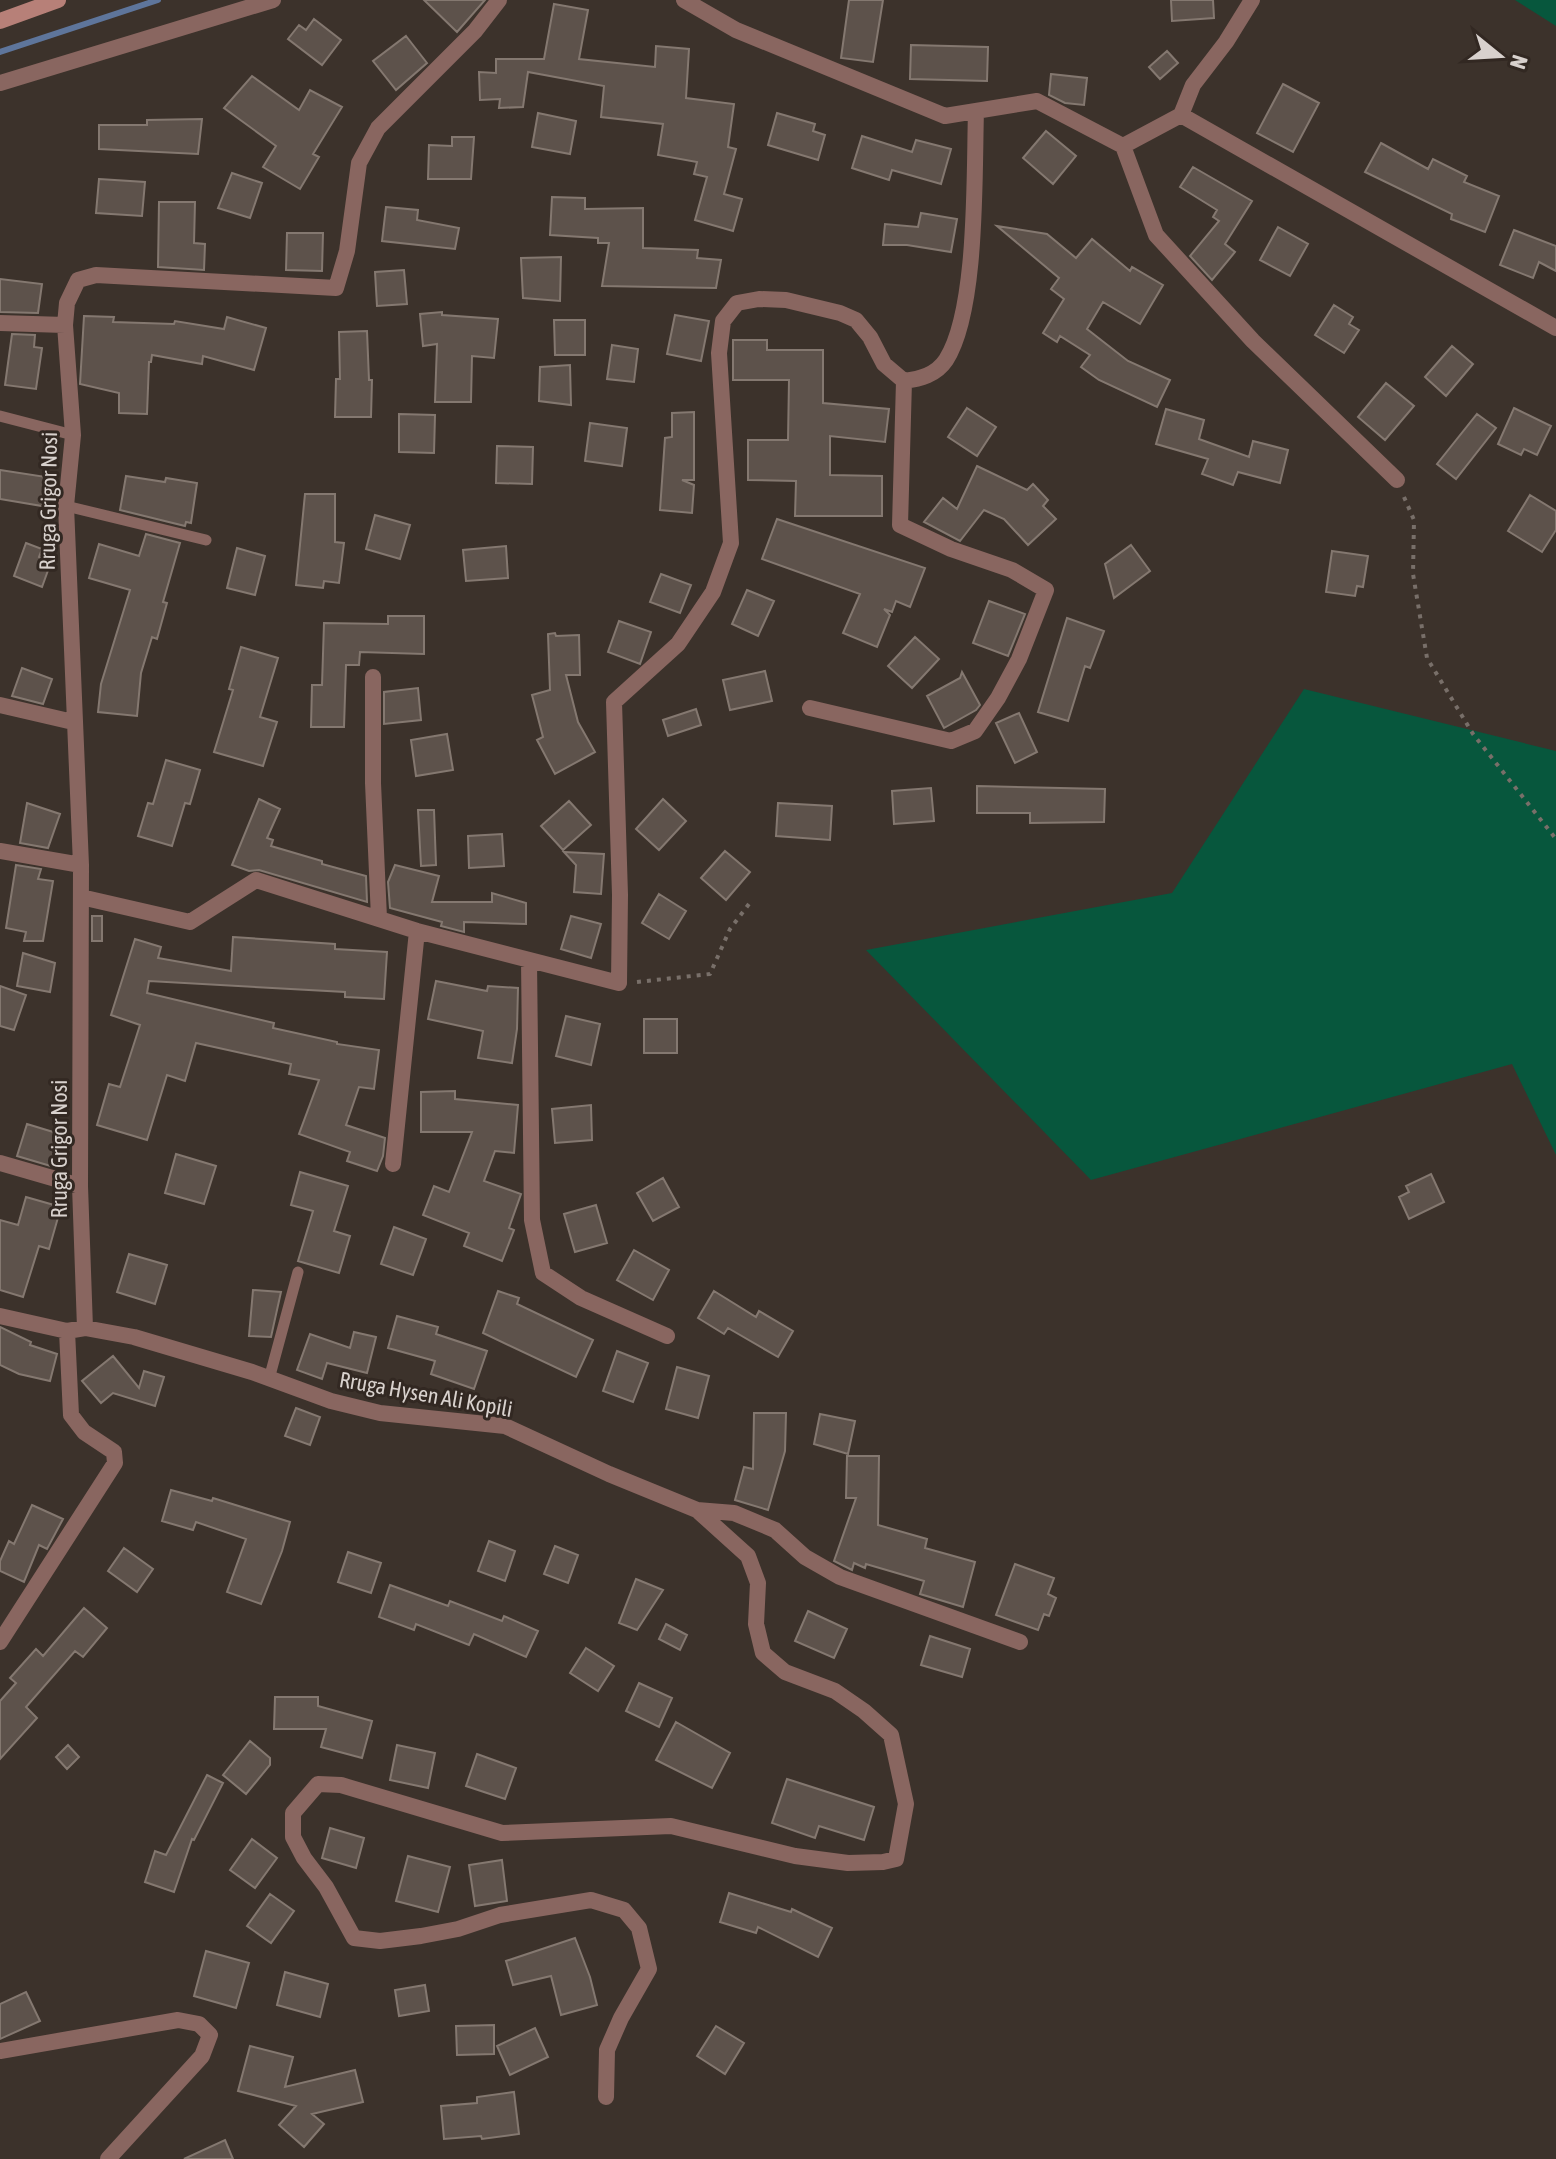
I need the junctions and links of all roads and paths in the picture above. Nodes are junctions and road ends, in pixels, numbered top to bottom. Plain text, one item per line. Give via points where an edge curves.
1 (58, 0) edge
2 (273, 0) edge
3 (499, 0) edge
4 (684, 0) edge
5 (1252, 0) edge
6 (0, 21) edge
7 (0, 83) edge
8 (976, 111) junction
9 (1181, 115) junction
10 (1123, 146) junction
11 (0, 323) edge
12 (65, 325) junction
13 (1556, 328) edge
14 (904, 381) junction
15 (0, 416) edge
16 (73, 435) junction
17 (1397, 480) joint
18 (66, 506) junction
19 (206, 540) dead end
20 (373, 677) dead end
21 (0, 705) edge
22 (810, 708) dead end
23 (73, 722) junction
24 (1556, 839) edge
25 (0, 851) edge
26 (81, 865) junction
27 (81, 897) junction
28 (752, 900) dead end
29 (379, 918) junction
30 (417, 931) junction
31 (529, 961) junction
32 (619, 983) junction
33 (0, 1163) edge
34 (393, 1164) dead end
35 (80, 1186) junction
36 (298, 1272) dead end
37 (0, 1316) edge
38 (85, 1328) junction
39 (67, 1331) junction
40 (667, 1336) dead end
41 (269, 1379) junction
42 (697, 1510) junction
43 (0, 1642) edge
44 (1020, 1642) dead end
45 (0, 2051) edge
46 (606, 2097) dead end
47 (108, 2159) edge

1 - 6 main road
2 - 7 street
3 - 12 street, Rruga Grigor Nosi via 378,128 359,163 347,251 336,288 96,275 78,280 67,303
4 - 8 street via 736,30 945,116
5 - 9 street via 1193,85
8 - 10 street via 1037,101
8 - 14 street via 970,265 957,337 944,363 924,378
9 - 10 street
9 - 13 street
10 - 17 street via 1156,235 1253,341
11 - 12 street
12 - 16 street, Rruga Grigor Nosi
14 - 22 street via 900,525 1012,570 1046,590 1019,659 975,731 951,741
14 - 32 street via 884,364 856,320 840,313 759,299 737,303 723,321 719,353 731,543 713,592 678,644 614,702
15 - 16 lane
16 - 18 street, Rruga Grigor Nosi
17 - 24 path via 1414,520 1413,574 1427,658 1473,734
18 - 19 lane
18 - 23 street, Rruga Grigor Nosi
20 - 29 street
21 - 23 street
23 - 26 street, Rruga Grigor Nosi
25 - 26 street
26 - 27 street, Rruga Grigor Nosi
27 - 29 street via 190,922 256,880
27 - 35 street, Rruga Grigor Nosi
28 - 32 path via 730,929 710,974
29 - 30 street
30 - 31 street
30 - 34 street
31 - 32 street
31 - 40 street via 532,1220 543,1273 581,1298
33 - 35 street
35 - 38 street, Rruga Grigor Nosi
36 - 41 lane
37 - 39 street, Rruga Hysen Ali Kopili
38 - 39 street, Rruga Hysen Ali Kopili
38 - 41 street, Rruga Hysen Ali Kopili via 134,1337
39 - 43 street via 71,1415 84,1432 114,1452 115,1463
41 - 42 street, Rruga Hysen Ali Kopili via 380,1413 505,1426
42 - 44 street via 734,1513 775,1530 805,1557 840,1577
42 - 46 street via 748,1556 758,1583 756,1624 763,1653 785,1672 835,1691 891,1735 906,1804 896,1859 848,1863 795,1856 671,1826 502,1833 341,1785 318,1784 293,1813 293,1837 354,1938 421,1936 500,1915 591,1900 624,1910 639,1928 649,1969 607,2050
45 - 47 street via 178,2020 199,2024 210,2035 202,2056

